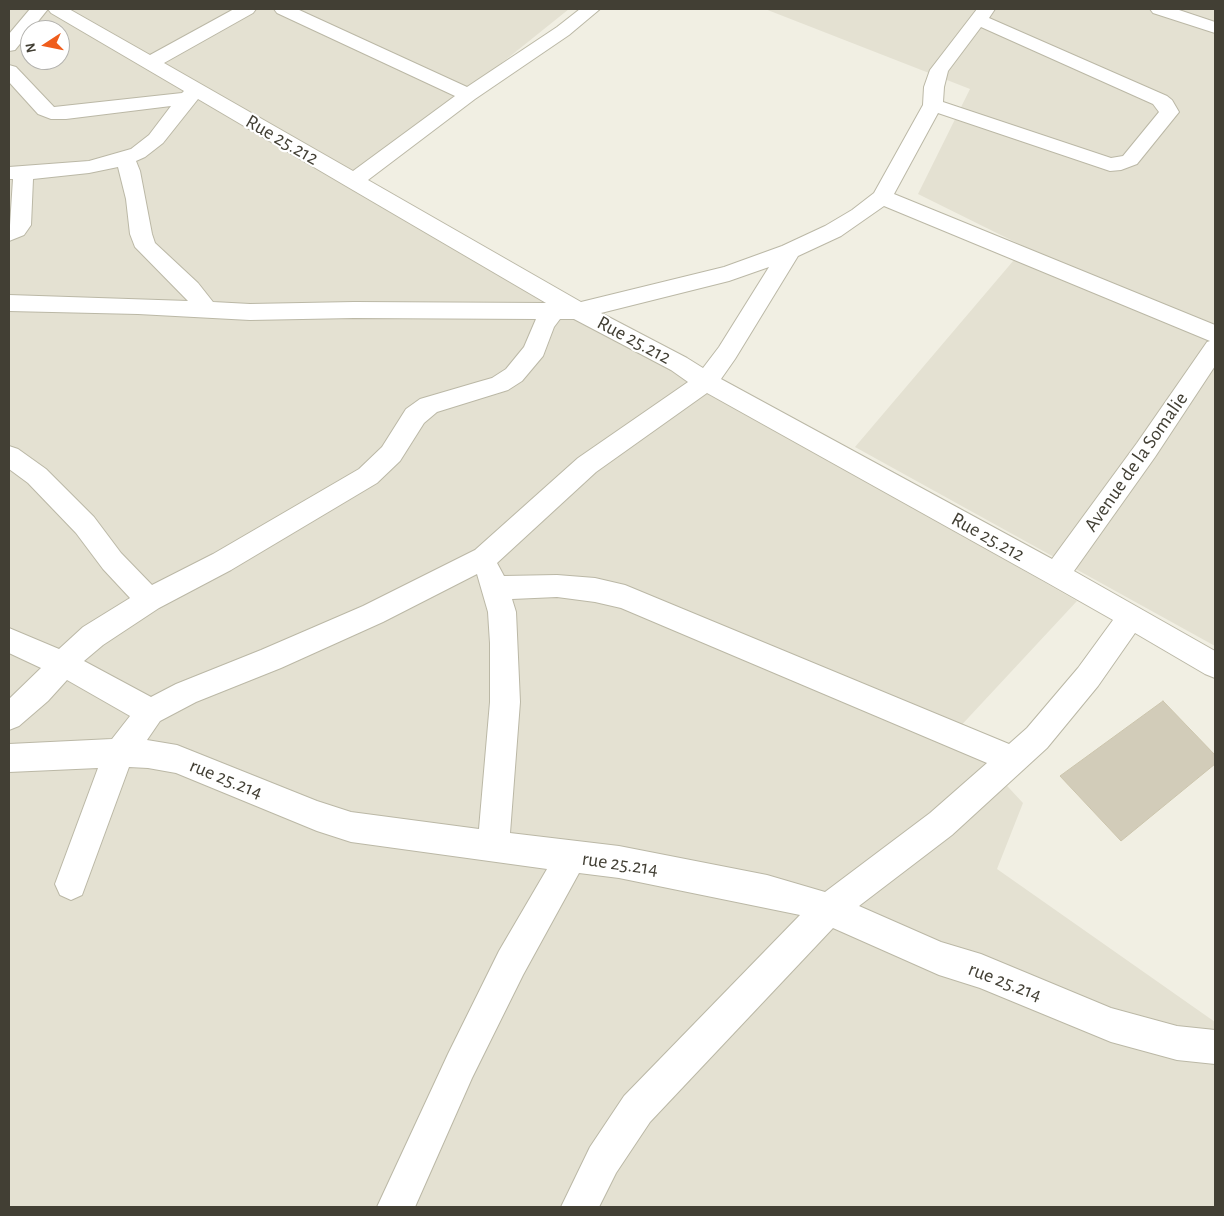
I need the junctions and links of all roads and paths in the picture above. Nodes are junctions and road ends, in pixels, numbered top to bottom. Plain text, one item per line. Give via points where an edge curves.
1 (39, 9) edge
2 (57, 9) edge
3 (247, 9) edge
4 (283, 9) edge
5 (591, 9) edge
6 (1159, 9) edge
7 (981, 14) edge
8 (1215, 28) edge
9 (9, 46) edge
10 (152, 62) junction
11 (9, 71) edge
12 (18, 89) edge
13 (192, 95) junction
14 (468, 95) junction
15 (933, 105) junction
16 (125, 159) junction
17 (17, 173) edge
18 (353, 181) junction
19 (882, 197) junction
20 (9, 234) edge
21 (790, 251) junction
22 (9, 303) edge
23 (207, 310) junction
24 (553, 311) junction
25 (578, 311) junction
26 (1215, 334) edge
27 (1215, 348) edge
28 (706, 382) junction
29 (9, 456) edge
30 (484, 558) junction
31 (1056, 574) junction
32 (495, 588) junction
33 (149, 600) junction
34 (1131, 617) junction
35 (9, 640) edge
36 (63, 664) junction
37 (1215, 665) edge
38 (150, 712) junction
39 (9, 717) edge
40 (120, 753) junction
41 (9, 758) edge
42 (1012, 758) junction
43 (493, 847) junction
44 (571, 857) junction
45 (71, 884) dead end
46 (829, 909) junction
47 (1215, 1047) edge
48 (396, 1207) edge
49 (580, 1207) edge

1 - 9 street
2 - 10 street, Rue 25.212
3 - 10 street
4 - 14 street
5 - 14 street
6 - 8 street
7 - 15 street via 939,70
7 - 15 street via 1160,100 1169,112 1130,160 1110,166
10 - 13 street, Rue 25.212
11 - 12 street
12 - 13 street via 50,113
13 - 16 street via 146,149
13 - 18 street, Rue 25.212
14 - 18 street
15 - 19 street
16 - 17 street
16 - 23 street via 136,199 140,234 146,247 190,288
17 - 20 street via 20,225
18 - 25 street, Rue 25.212
19 - 21 street via 833,231
19 - 26 street
21 - 25 street via 729,273
21 - 28 street
22 - 23 street
23 - 24 street
24 - 25 street
24 - 33 street via 534,350 514,375 483,390 429,405 414,416 390,454 368,476 222,562
25 - 28 street, Rue 25.212 via 679,364
27 - 31 street, Avenue de la Somalie
28 - 30 street via 587,465
28 - 31 street, Rue 25.212
29 - 33 street via 37,476
30 - 32 street
30 - 38 street via 372,614 186,693
31 - 34 street, Rue 25.212
32 - 42 street via 557,586 626,597
32 - 43 street via 502,612 505,702
33 - 36 street via 93,636
34 - 37 street, Rue 25.212
34 - 42 street via 1088,677 1037,738
35 - 36 street
36 - 38 street
36 - 39 street
38 - 40 street
40 - 41 street, rue 25.214
40 - 43 street, rue 25.214 via 177,759 351,827
40 - 45 street via 93,816
42 - 46 street via 941,824
43 - 44 street, rue 25.214
44 - 46 street, rue 25.214 via 665,870 775,893
44 - 48 street via 511,963
46 - 47 street, rue 25.214 via 939,958 981,971 1111,1025 1178,1043
46 - 49 street via 637,1109 603,1160

